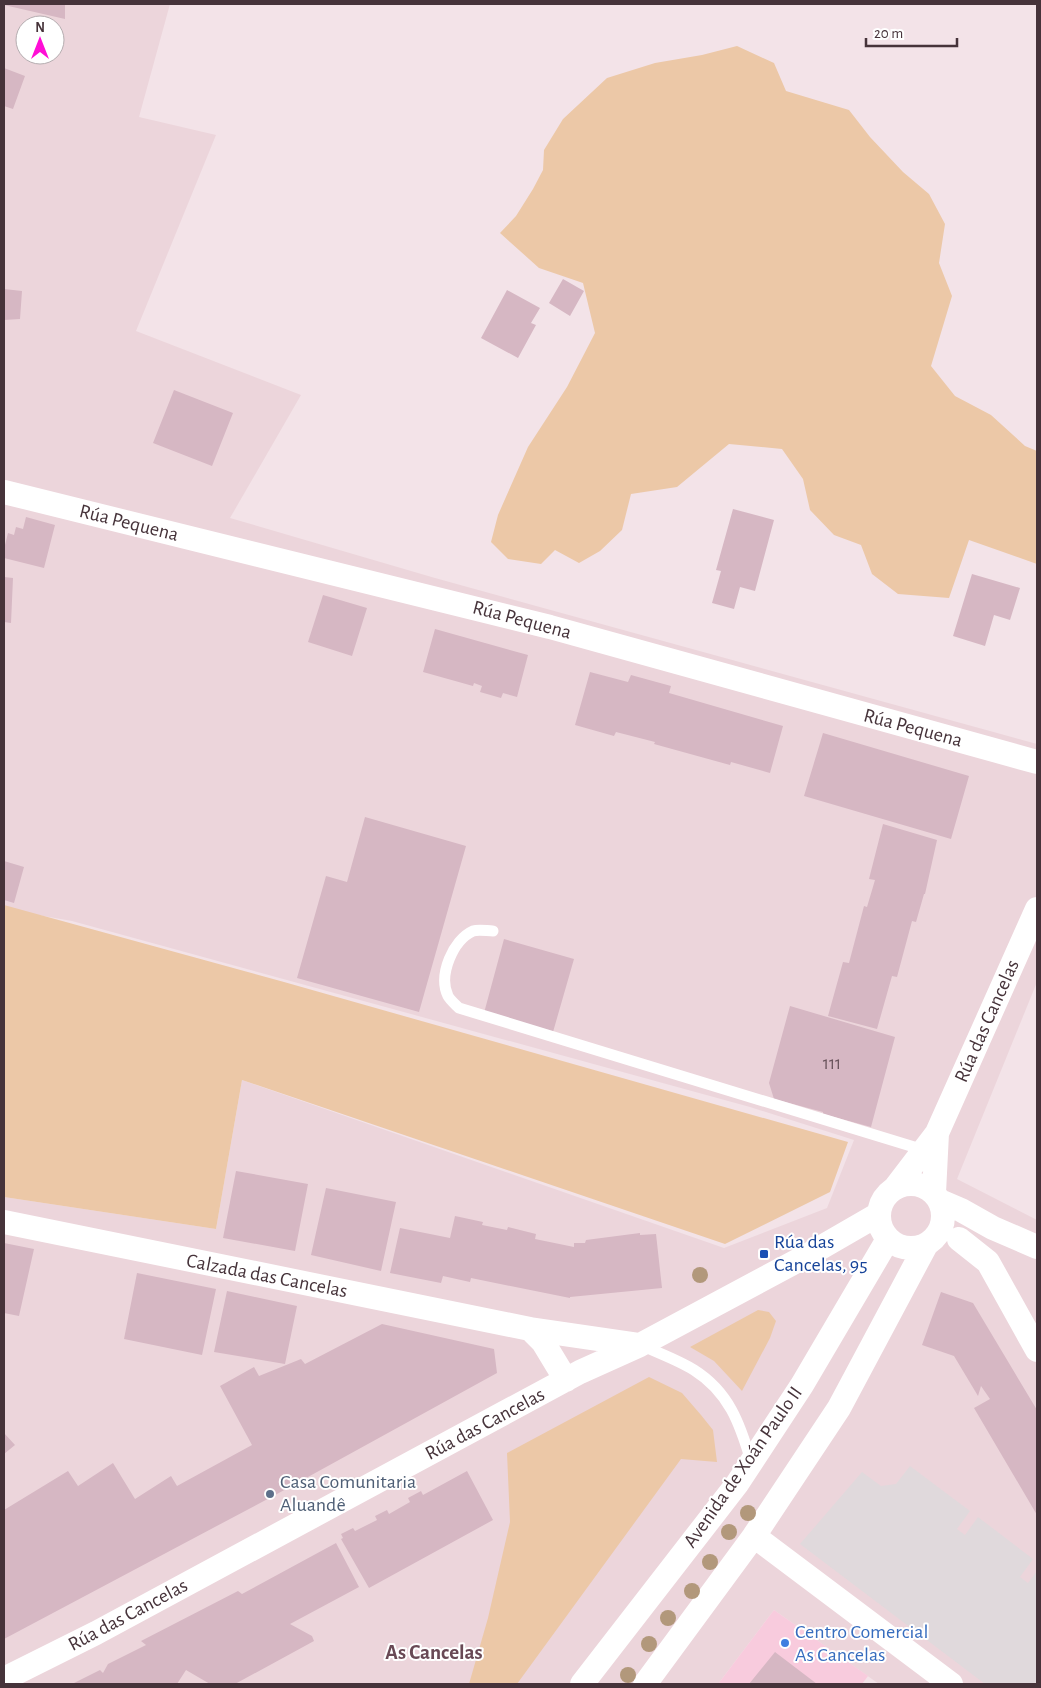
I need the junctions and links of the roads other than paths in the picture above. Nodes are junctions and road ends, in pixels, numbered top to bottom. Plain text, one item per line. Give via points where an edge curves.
1 (4, 492) edge
2 (1037, 762) edge
3 (1037, 909) edge
4 (493, 931) dead end
5 (930, 1142) junction
6 (895, 1188) junction
7 (937, 1197) junction
8 (4, 1222) edge
9 (993, 1228) junction
10 (885, 1230) junction
11 (959, 1239) junction
12 (930, 1242) junction
13 (1037, 1247) edge
14 (988, 1262) junction
15 (530, 1329) junction
16 (640, 1345) junction
17 (1037, 1350) edge
18 (566, 1380) junction
19 (751, 1462) junction
20 (754, 1536) junction
21 (4, 1679) edge
22 (582, 1684) edge
23 (645, 1684) edge
24 (951, 1684) edge

1 - 2 street, Rúa Pequena via 550,627
3 - 5 street, Rúa das Cancelas
4 - 5 lane via 475,930 458,941 450,957 445,980 448,996 459,1008
5 - 6 street, Rúa das Cancelas
5 - 7 street, Rúa das Cancelas
6 - 7 street via 915,1184 925,1187
6 - 10 street via 881,1204
7 - 9 street
7 - 12 street via 944,1211 944,1221
8 - 15 street, Calzada das Cancelas
9 - 11 street
9 - 13 street
9 - 14 street
10 - 12 street via 896,1245 906,1248
10 - 16 street, Rúa das Cancelas via 808,1255
10 - 19 street, Avenida de Xoán Paulo II via 812,1368
11 - 12 street
11 - 14 street
12 - 20 street via 839,1408
14 - 17 street
15 - 16 street, Calzada das Cancelas
15 - 18 street via 543,1342
16 - 18 street, Rúa das Cancelas
16 - 19 lane via 693,1369 716,1386 741,1427
18 - 21 street, Rúa das Cancelas via 96,1633
19 - 22 street, Avenida de Xoán Paulo II
20 - 23 street
20 - 24 street

